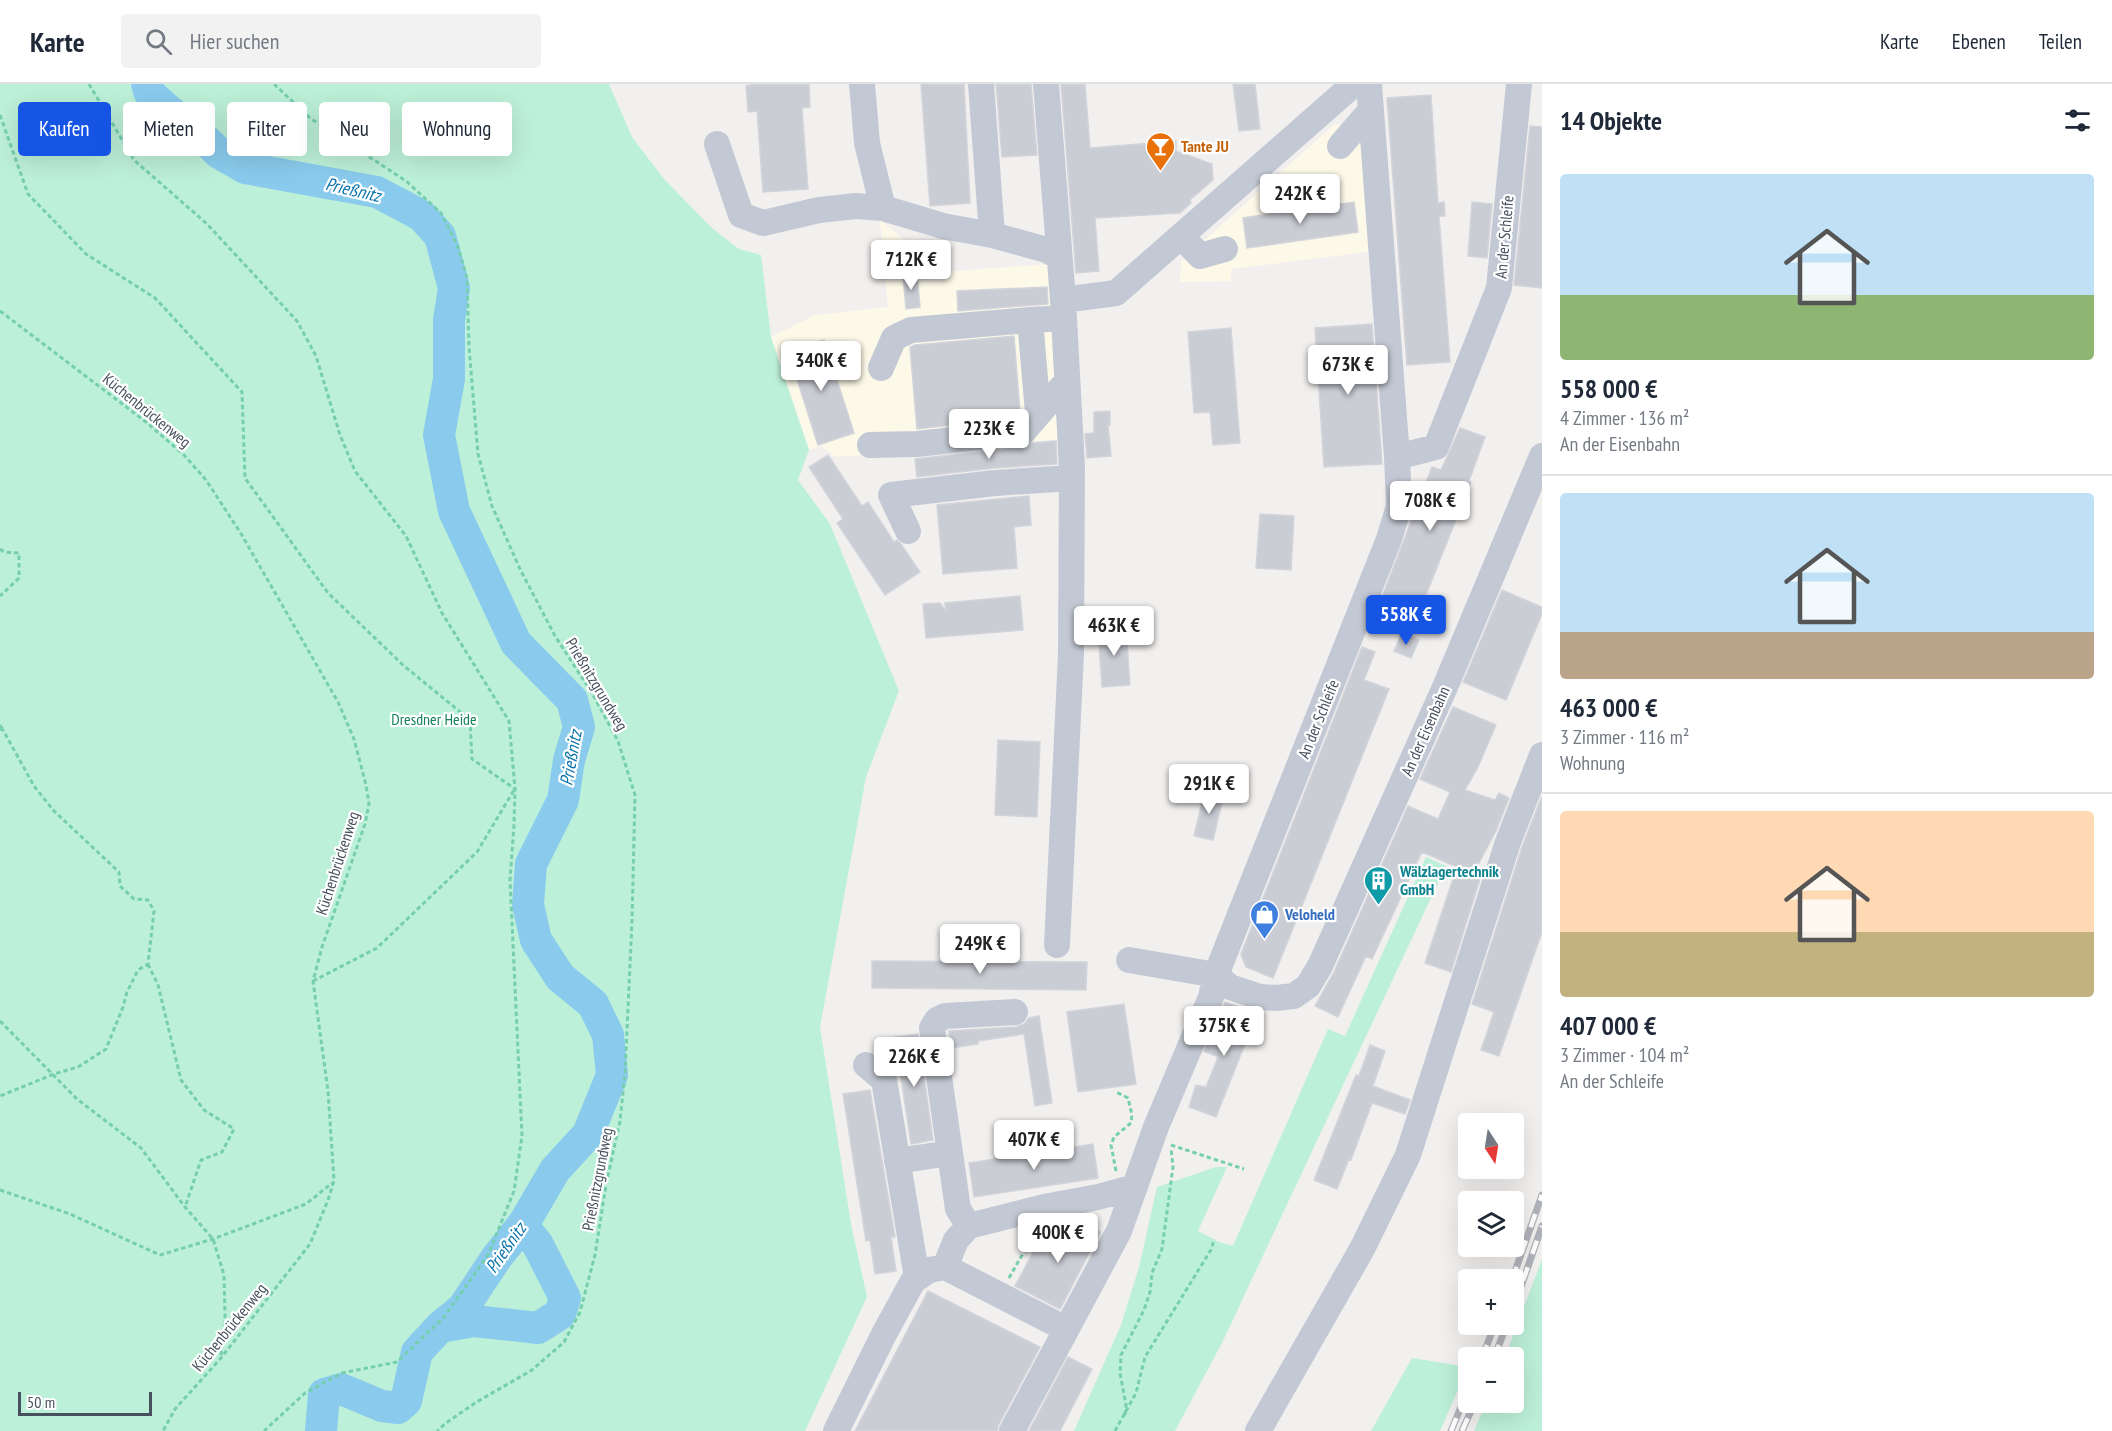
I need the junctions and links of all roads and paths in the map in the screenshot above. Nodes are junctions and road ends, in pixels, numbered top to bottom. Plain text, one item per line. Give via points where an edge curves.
1 (89, 84) edge
2 (274, 84) edge
3 (862, 84) edge
4 (981, 84) edge
5 (1046, 84) edge
6 (1354, 84) edge
7 (1369, 84) edge
8 (1519, 84) edge
9 (1371, 110) junction
10 (0, 114) edge
11 (717, 144) dead end
12 (1340, 146) dead end
13 (883, 208) junction
14 (992, 235) junction
15 (1181, 236) junction
16 (1225, 249) dead end
17 (1059, 257) junction
18 (1063, 308) junction
19 (0, 311) edge
20 (1030, 320) junction
21 (881, 368) dead end
22 (1068, 392) junction
23 (1038, 413) junction
24 (870, 445) dead end
25 (1542, 456) edge
26 (1397, 457) junction
27 (1072, 478) junction
28 (908, 531) dead end
29 (0, 549) edge
30 (0, 596) edge
31 (0, 725) edge
32 (2, 730) edge
33 (1542, 755) edge
34 (515, 789) junction
35 (1057, 945) dead end
36 (1129, 960) dead end
37 (148, 964) junction
38 (1216, 975) junction
39 (313, 981) junction
40 (1015, 1012) dead end
41 (0, 1021) edge
42 (866, 1065) dead end
43 (54, 1074) junction
44 (1116, 1092) dead end
45 (0, 1096) edge
46 (1156, 1147) junction
47 (950, 1153) junction
48 (897, 1161) junction
49 (1244, 1169) dead end
50 (334, 1181) junction
51 (1126, 1183) junction
52 (0, 1190) edge
53 (185, 1207) junction
54 (969, 1226) junction
55 (213, 1239) junction
56 (1214, 1239) dead end
57 (1026, 1248) dead end
58 (945, 1267) junction
59 (917, 1278) junction
60 (1000, 1295) junction
61 (1066, 1329) junction
62 (221, 1358) junction
63 (1125, 1414) junction
64 (163, 1431) edge
65 (264, 1431) edge
66 (437, 1431) edge
67 (836, 1431) edge
68 (1012, 1431) edge
69 (1114, 1431) edge
70 (1258, 1431) edge

1 - 34 path via 134,160 206,223 297,321 316,356 355,471 406,536 442,614 509,721
2 - 66 path, Prießnitzgrundweg via 310,118 406,181 441,213 458,247 467,278 478,454 492,506 555,636 618,741 635,795 621,1121 580,1312 564,1342 532,1370 475,1403
3 - 13 street via 867,143
4 - 14 street
5 - 17 street
6 - 15 street
7 - 9 street, An der Schleife
8 - 26 street, An der Schleife via 1499,288 1436,447
9 - 12 street
9 - 26 street, An der Schleife
10 - 34 path via 28,194 86,254 155,298 242,392 245,477 328,594 403,665 470,720 472,759
11 - 13 street via 741,215 763,223 819,210
13 - 14 street via 943,226
14 - 17 street
15 - 16 street via 1200,256
15 - 18 street via 1116,293
17 - 18 street
18 - 20 street
18 - 22 street
19 - 39 path, Küchenbrückenweg via 146,422 206,480 338,702 361,762 369,804
20 - 21 street via 911,330 894,338
20 - 23 street
22 - 23 street
22 - 27 street
23 - 24 street via 1023,432
25 - 38 street, An der Eisenbahn via 1445,687 1308,986 1294,996 1260,997 1230,987
26 - 38 street, An der Schleife via 1399,506 1389,539
27 - 28 street via 891,495
27 - 35 street via 1071,654
29 - 30 path via 20,553 20,563 19,578
31 - 32 path
32 - 37 path via 34,786 54,811 119,872 120,886 134,898 148,900 154,911
33 - 70 street via 1508,843 1408,1155 1362,1249
34 - 39 path via 477,852 386,940
34 - 65 path via 510,880 522,1136 514,1191 488,1255 444,1317 397,1362 342,1373 305,1393
36 - 38 street
37 - 43 path via 138,970 127,992 106,1049 78,1067
37 - 53 path via 158,985 181,1080 204,1110 234,1129 222,1152 201,1160
38 - 46 street, An der Schleife
39 - 50 path, Küchenbrückenweg via 328,1091
40 - 47 street via 945,1016 932,1028
41 - 43 path
42 - 48 street via 884,1080
43 - 45 path
43 - 53 path via 77,1099 141,1148
44 - 51 path via 1128,1098 1132,1115 1131,1123 1114,1137 1111,1145
46 - 49 path
46 - 51 street, An der Schleife
46 - 63 path via 1173,1167 1162,1249 1144,1310 1121,1355
47 - 48 street
47 - 54 street via 958,1209
48 - 59 street
50 - 55 path via 306,1204
50 - 62 path, Küchenbrückenweg via 310,1244
51 - 54 street via 1098,1197
51 - 61 street, An der Schleife via 1119,1231
52 - 55 path via 70,1214 160,1255
53 - 55 path
54 - 58 street via 956,1240
55 - 62 path via 224,1275
56 - 63 path via 1145,1357 1136,1393
57 - 60 path
58 - 59 street via 929,1270
58 - 60 street
59 - 67 street
60 - 61 street
61 - 68 street, An der Schleife
62 - 64 path, Küchenbrückenweg via 175,1409
63 - 69 path

